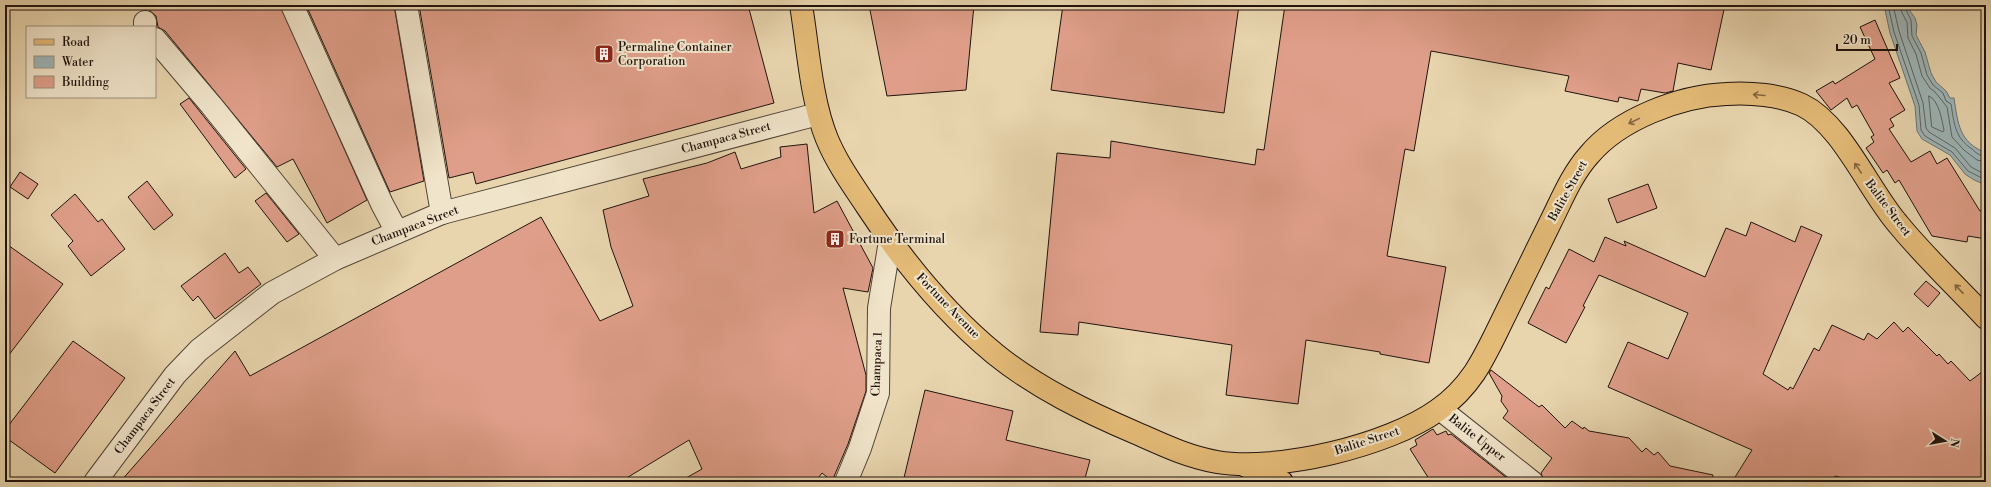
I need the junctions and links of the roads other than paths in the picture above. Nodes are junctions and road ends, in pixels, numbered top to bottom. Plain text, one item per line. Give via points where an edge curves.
1 (292, 5) edge
2 (406, 5) edge
3 (801, 5) edge
4 (156, 38) edge
5 (818, 114) junction
6 (442, 213) junction
7 (397, 232) junction
8 (890, 241) junction
9 (335, 260) junction
10 (1986, 318) edge
11 (1440, 409) junction
12 (1246, 466) junction
13 (95, 482) edge
14 (846, 482) edge
15 (1282, 482) edge
16 (1532, 482) edge

1 - 7 street
2 - 6 street
3 - 5 main road, Fortune Avenue
4 - 9 street
5 - 6 street, Champaca Street
5 - 8 main road, Fortune Avenue via 836,159
6 - 7 street, Champaca Street
7 - 9 street, Champaca Street
8 - 12 main road, Fortune Avenue via 956,318 995,354 1027,377 1096,415 1165,446 1192,456
8 - 14 street, Champaca 1 via 879,308 878,393
9 - 13 street, Champaca Street via 272,293 199,350 175,375
10 -> 11 main road, Balite Street via 1895,222 1837,136 1821,118 1801,104 1762,94 1724,94 1688,100 1651,112 1612,132 1587,156 1566,190 1485,355 1462,391
11 - 12 main road, Balite Street via 1419,423 1387,437 1343,450
11 - 16 street, Balite Upper
12 - 15 main road

